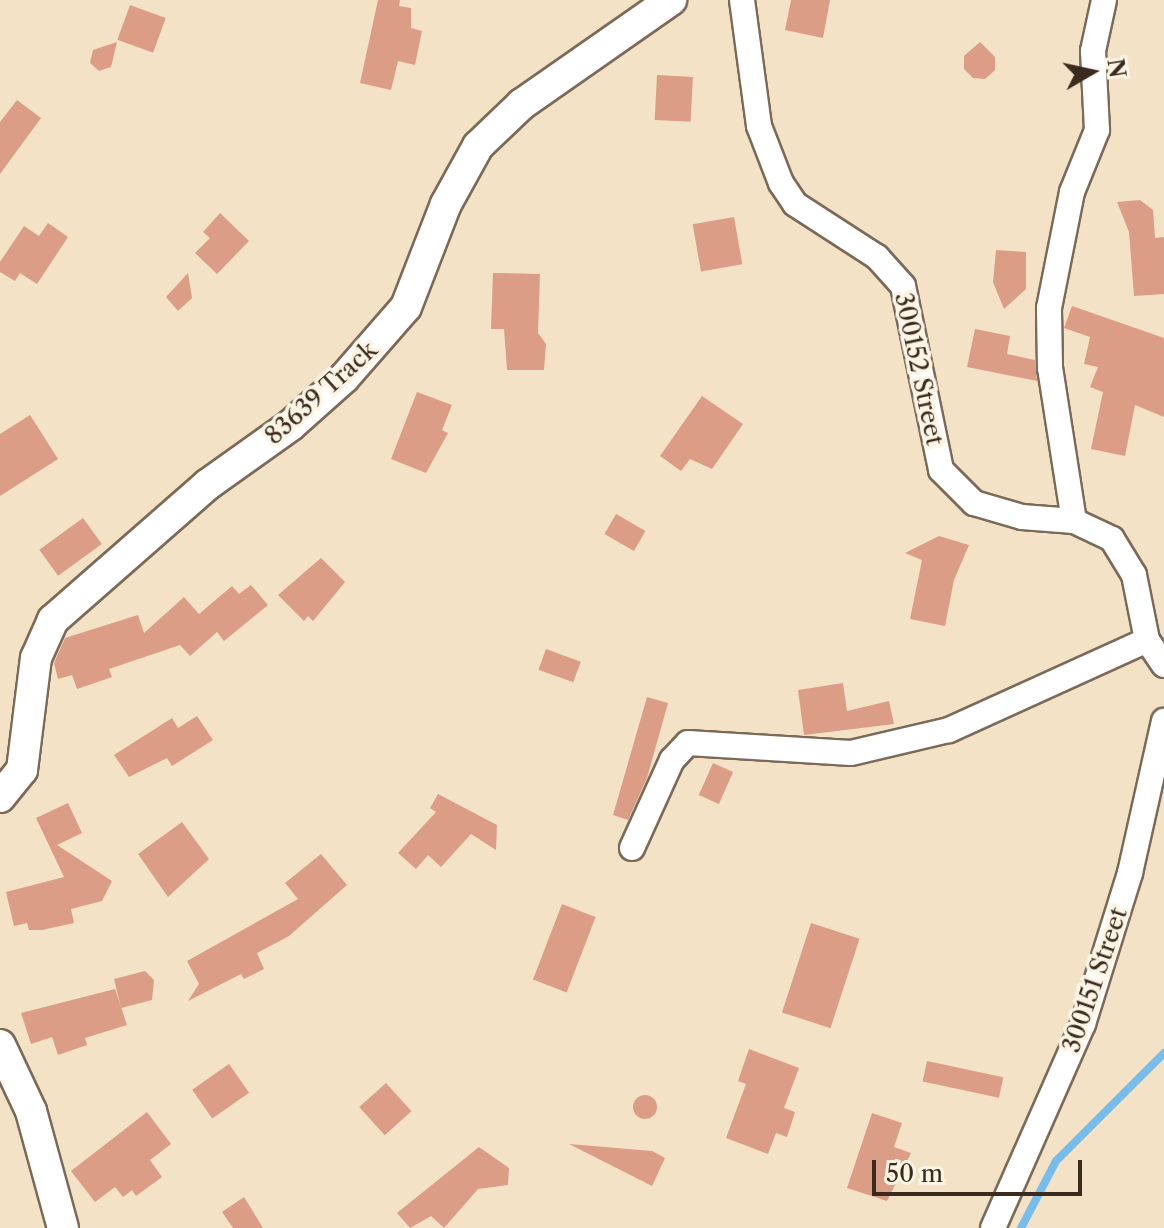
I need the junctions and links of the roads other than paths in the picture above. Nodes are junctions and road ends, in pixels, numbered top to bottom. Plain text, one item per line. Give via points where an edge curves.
1 (671, 0) edge
2 (742, 0) edge
3 (1104, 0) edge
4 (1074, 521) junction
5 (1147, 640) junction
6 (1164, 665) edge
7 (1164, 721) edge
8 (0, 797) edge
9 (632, 848) dead end
10 (0, 1045) edge
11 (63, 1228) edge
12 (993, 1228) edge

1 - 8 street, 83639 Track via 522,104 478,146 446,204 406,307 344,378 291,425 207,485 53,620 36,658 22,770
2 - 4 street, 300152 Street via 759,126 781,183 795,204 877,257 903,286 941,470 974,503 1022,517
3 - 4 street via 1093,51 1097,130 1072,192 1049,308 1050,368
4 - 5 street, 300152 Street via 1112,539 1125,559 1144,605
5 - 6 street, 300152 Street
5 - 9 street via 949,730 851,753 688,743 672,760
7 - 12 street, 300151 Street via 1130,873 1083,1024
10 - 11 street via 31,1111

